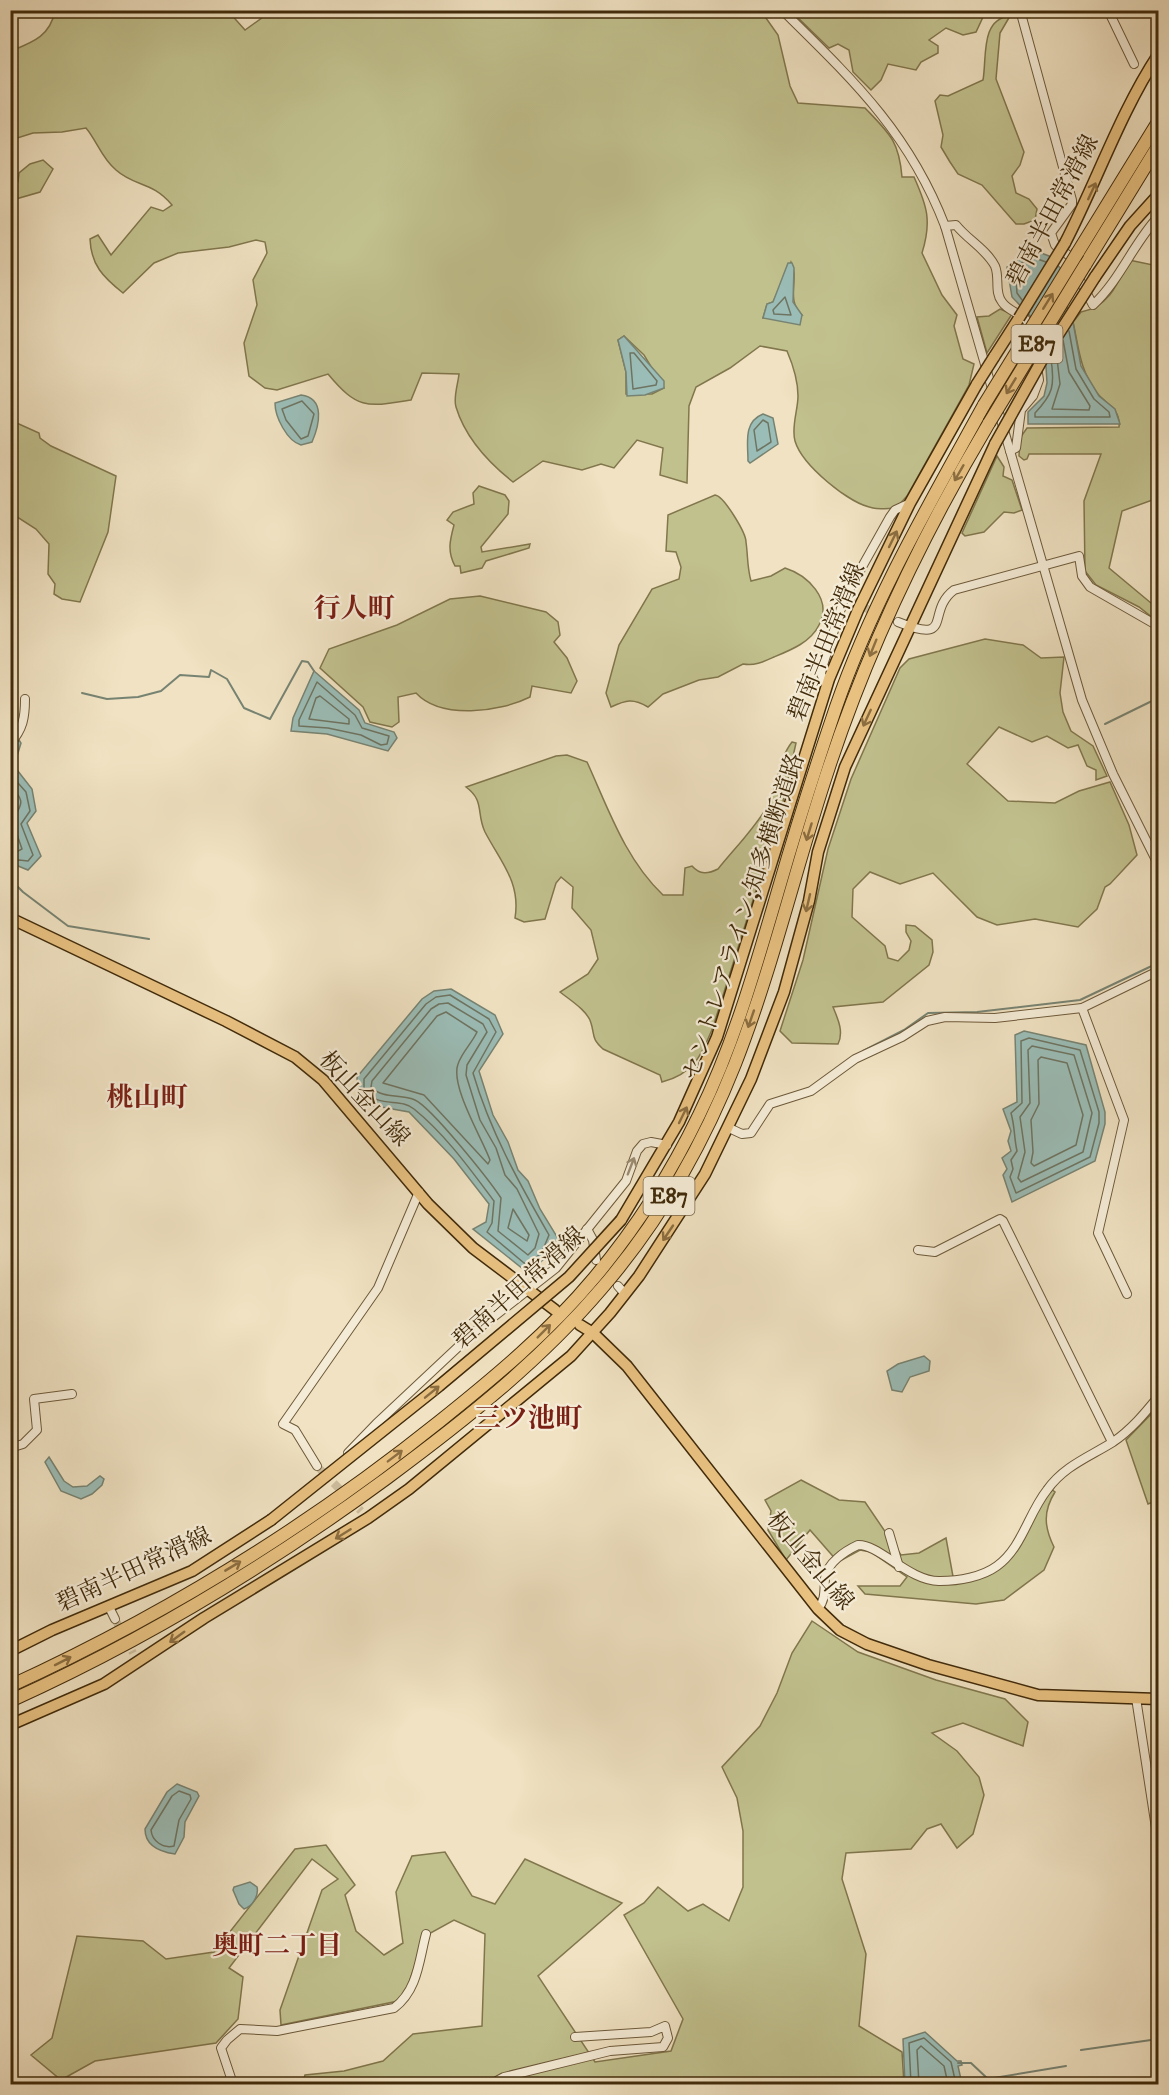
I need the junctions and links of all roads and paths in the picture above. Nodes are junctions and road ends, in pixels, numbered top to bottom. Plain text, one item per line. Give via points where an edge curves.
1 (782, 10) edge
2 (1020, 10) edge
3 (1108, 10) edge
4 (1158, 55) edge
5 (1134, 64) dead end
6 (1158, 65) edge
7 (1146, 75) junction
8 (1158, 122) edge
9 (1158, 146) edge
10 (1158, 195) edge
11 (1158, 217) edge
12 (945, 226) junction
13 (1010, 451) junction
14 (910, 503) junction
15 (1043, 565) junction
16 (844, 599) junction
17 (853, 603) tunnel mouth
18 (904, 624) junction
19 (1158, 626) edge
20 (827, 686) junction
21 (25, 699) dead end
22 (10, 744) edge
23 (1158, 864) edge
24 (10, 918) edge
25 (1158, 971) edge
26 (1082, 1008) junction
27 (729, 1128) junction
28 (668, 1145) junction
29 (419, 1192) junction
30 (588, 1229) junction
31 (918, 1250) dead end
32 (596, 1260) dead end
33 (526, 1289) junction
34 (1126, 1294) dead end
35 (555, 1310) dead end
36 (580, 1325) dead end
37 (593, 1333) junction
38 (72, 1394) dead end
39 (1158, 1397) edge
40 (1112, 1442) junction
41 (10, 1448) edge
42 (317, 1466) tunnel mouth
43 (334, 1469) junction
44 (889, 1533) dead end
45 (899, 1567) junction
46 (109, 1607) junction
47 (818, 1609) junction
48 (115, 1619) tunnel mouth
49 (10, 1651) edge
50 (133, 1653) tunnel mouth
51 (138, 1663) junction
52 (10, 1686) edge
53 (1136, 1698) junction
54 (1158, 1699) edge
55 (10, 1701) edge
56 (10, 1725) edge
57 (1158, 1841) edge
58 (426, 1935) dead end
59 (575, 2037) dead end
60 (233, 2085) edge
61 (491, 2085) edge

1 - 12 street via 857,83 889,121 921,172
2 - 11 street via 1072,200 1051,232 1052,238 1072,258 1093,305
3 - 5 street
4 - 7 main road, 碧南半田常滑線
6 - 7 main road, 碧南半田常滑線
14 -> 7 main road, 碧南半田常滑線, bridge via 977,384 1065,243
52 -> 8 highway, セントレアライン;知多横断道路 / E87, bridge via 95,1645 200,1586 369,1475 530,1346 616,1251 669,1170 712,1087 856,655 922,514 984,405
9 -> 55 highway, セントレアライン;知多横断道路 / E87, bridge via 989,423 912,561 854,695 759,997 723,1092 680,1178 624,1261 568,1325 510,1381 361,1497 215,1592 133,1639
10 - 18 main road, bridge via 1130,226 1042,360
12 - 13 street
12 - 13 street via 956,225 986,253 996,269 998,296 1030,324 1039,380 1033,396 1021,410 1016,448
13 - 15 street
14 - 16 street via 890,517
20 -> 14 main road, 碧南半田常滑線 via 858,610
15 - 18 street via 954,590 945,598 934,627 923,631
15 - 19 street via 1079,556 1082,576 1090,586
15 - 23 street via 1082,700
16 - 17 street
16 - 20 street via 821,674
18 -> 27 main road via 831,805 784,992
28 -> 20 main road, 碧南半田常滑線 via 701,1077 729,1003
21 - 22 street via 25,721
24 - 29 main road, 板山金山線 via 295,1057 323,1080
25 - 26 street
26 - 27 street via 995,1018 934,1018 855,1059 811,1091 770,1104 751,1133
26 - 34 street via 1124,1120 1098,1233
27 -> 37 main road via 685,1206
30 -> 28 street via 626,1181 643,1144
43 -> 28 main road, 碧南半田常滑線, bridge via 569,1277 621,1220
29 - 33 main road, 板山金山線 via 473,1248
29 - 42 street via 378,1288 283,1424 295,1430
30 - 32 street
30 - 33 street via 556,1268
31 - 40 street via 935,1252 1000,1219 1003,1221
33 - 35 main road, 板山金山線
33 - 43 street via 473,1333
36 - 37 main road, 板山金山線
37 - 47 main road, 板山金山線 via 627,1366
37 -> 51 main road via 547,1378 364,1515
38 - 41 street via 34,1399 37,1430 23,1444
39 - 40 street via 1131,1428
40 - 45 street via 1071,1465 1054,1481 1012,1552 988,1571 959,1580 938,1581
43 - 46 main road, 碧南半田常滑線, bridge via 250,1536 192,1571
44 - 45 street
45 - 47 street via 870,1547 858,1545 829,1568 823,1603
46 - 48 street
46 - 49 main road, 碧南半田常滑線
47 - 53 main road, 板山金山線 via 840,1630 867,1644 928,1665 1038,1695
50 - 51 street
51 - 56 main road via 78,1696
53 - 54 main road, 板山金山線
53 - 57 street
58 - 60 street via 417,1974 406,1996 394,2008 277,2031 236,2031 221,2048
59 - 61 street via 651,2032 665,2026 668,2038 663,2047 610,2051 504,2077

